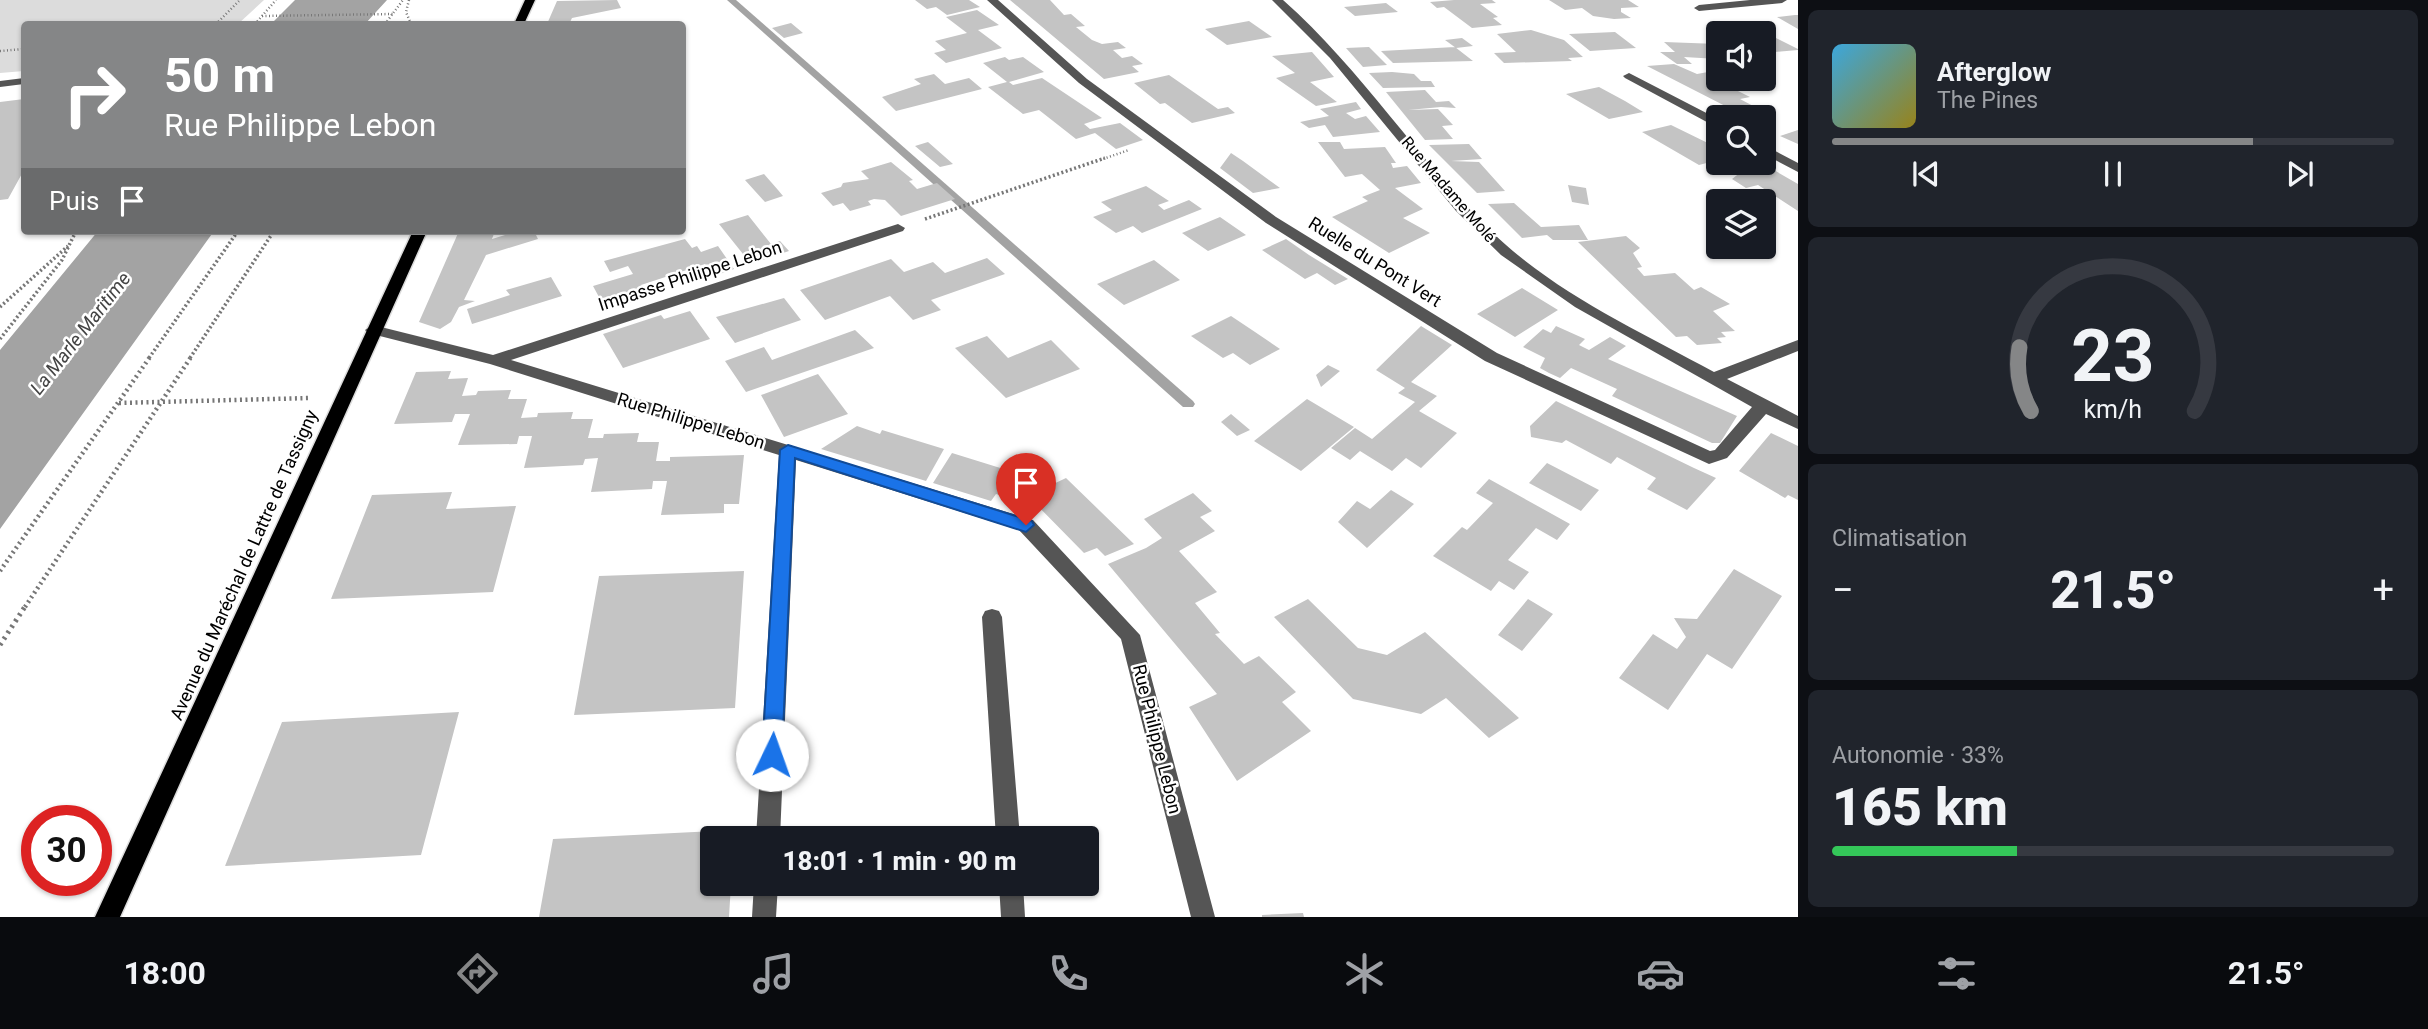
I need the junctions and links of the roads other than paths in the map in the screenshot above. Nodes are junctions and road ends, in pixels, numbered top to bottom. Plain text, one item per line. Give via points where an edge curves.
1 (530, 0) edge
2 (992, 0) edge
3 (1276, 0) edge
4 (1687, 0) edge
5 (1782, 0) edge
6 (1699, 8) junction
7 (520, 21) edge
8 (1710, 21) dead end
9 (1629, 76) dead end
10 (21, 81) edge
11 (0, 84) edge
12 (1706, 118) edge
13 (1776, 156) edge
14 (1798, 168) edge
15 (898, 228) dead end
16 (418, 235) edge
17 (373, 330) junction
18 (1798, 345) edge
19 (494, 360) junction
20 (1712, 379) junction
21 (1763, 406) junction
22 (1798, 423) edge
23 (788, 450) junction
24 (992, 617) dead end
25 (769, 826) edge
26 (1007, 826) edge
27 (765, 896) edge
28 (1012, 896) edge
29 (107, 917) edge
30 (764, 917) edge
31 (1013, 917) edge
32 (1203, 917) edge

1 - 7 main road
2 - 21 street, Ruelle du Pont Vert via 1083,81 1271,220 1491,357 1709,458 1721,454
3 - 20 street, Rue Madame Molé via 1335,55 1496,243 1579,304
4 - 6 street
5 - 6 street
6 - 8 street
9 - 12 street
10 - 11 street
13 - 14 street
15 - 19 street, Impasse Philippe Lebon
16 - 17 main road, Avenue du Maréchal de Lattre de Tassigny
17 - 19 street, Rue Philippe Lebon
17 - 29 main road, Avenue du Maréchal de Lattre de Tassigny
18 - 20 street
19 - 23 street, Rue Philippe Lebon
20 - 21 street, Rue Madame Molé
21 - 22 street, Rue Madame Molé
23 - 25 street
23 - 32 street, Rue Philippe Lebon via 1026,525 1130,635
24 - 26 street
27 - 30 street
28 - 31 street

